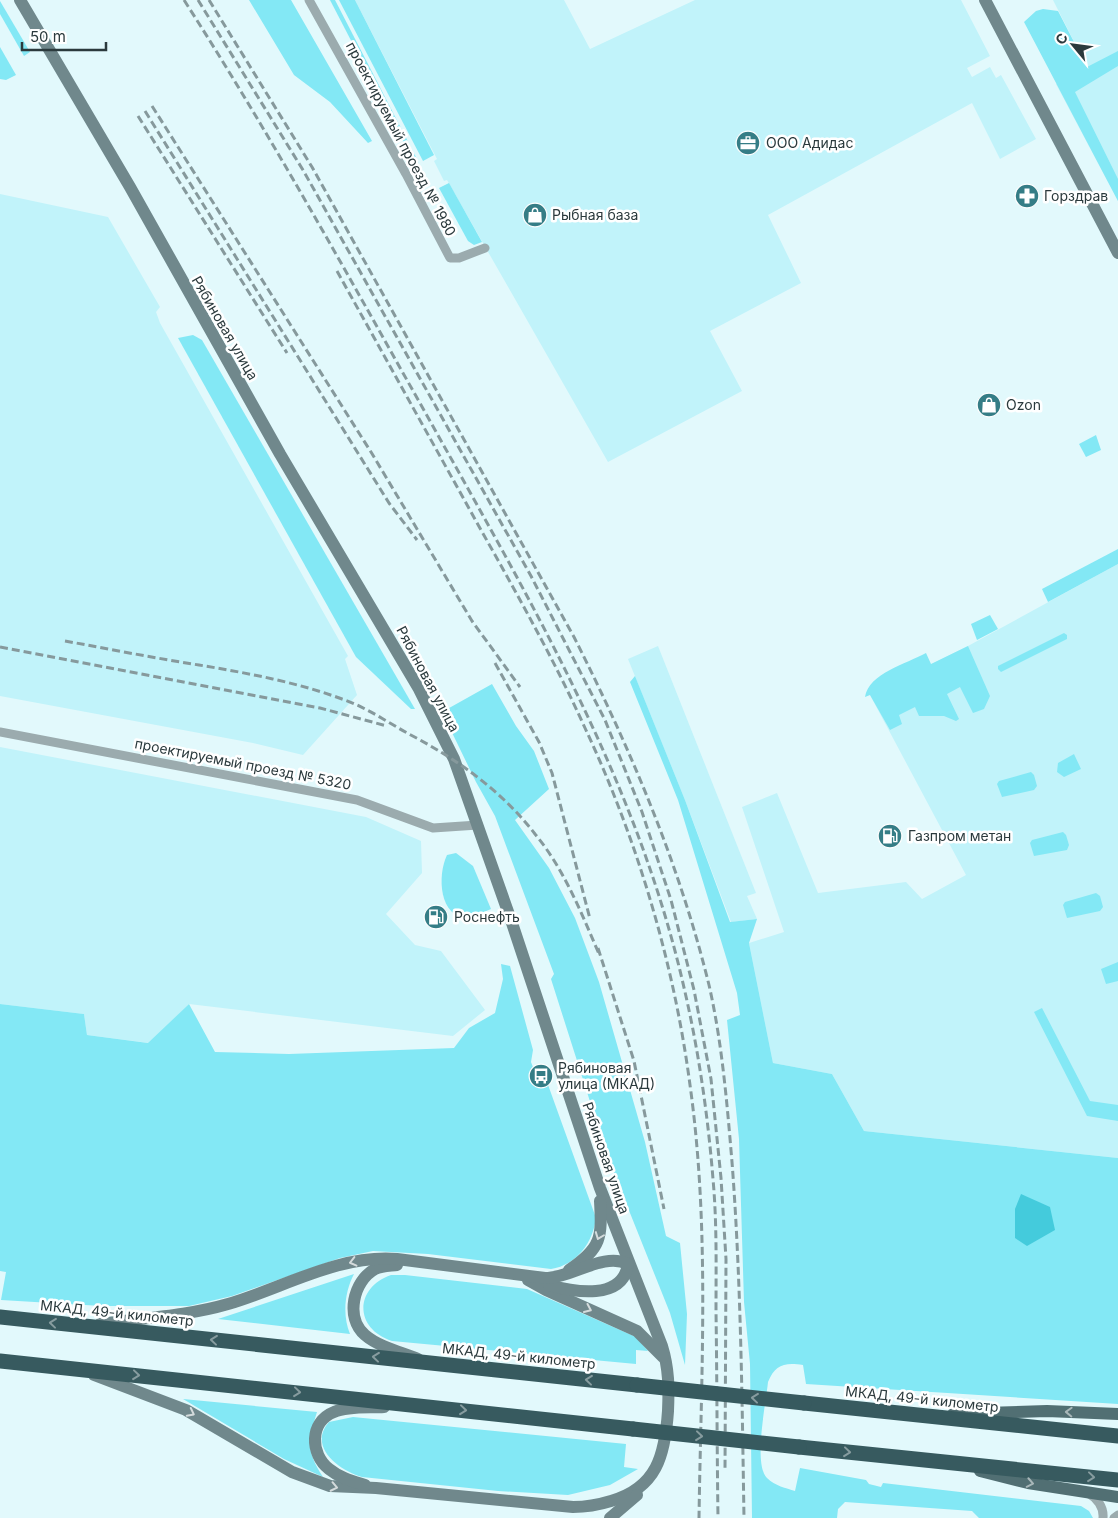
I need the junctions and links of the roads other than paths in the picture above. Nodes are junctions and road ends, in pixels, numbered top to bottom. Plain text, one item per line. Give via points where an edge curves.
1 (20, 0) edge
2 (309, 0) edge
3 (985, 0) edge
4 (485, 248) dead end
5 (1118, 253) edge
6 (0, 732) edge
7 (478, 825) junction
8 (600, 1188) junction
9 (419, 1263) junction
10 (628, 1264) junction
11 (513, 1275) junction
12 (560, 1276) junction
13 (528, 1280) junction
14 (0, 1318) edge
15 (88, 1327) junction
16 (0, 1361) edge
17 (666, 1361) junction
18 (425, 1362) junction
19 (80, 1369) junction
20 (414, 1404) junction
21 (1118, 1414) edge
22 (919, 1415) junction
23 (1118, 1436) edge
24 (948, 1464) junction
25 (1118, 1480) edge
26 (646, 1482) junction
27 (376, 1488) junction
28 (1085, 1492) junction
29 (1118, 1497) edge
30 (550, 1506) junction
31 (587, 1513) edge
32 (1118, 1515) edge
33 (568, 1518) edge
34 (610, 1518) edge
35 (1103, 1518) edge
36 (1114, 1518) edge

1 - 7 street, Рябиновая улица via 418,689 454,759
2 - 4 street, проектируемый проезд № 1980 via 450,258
3 - 5 street
6 - 7 street, проектируемый проезд № 5320 via 357,800 433,828
7 - 8 street, Рябиновая улица
8 - 10 street, Рябиновая улица
8 -> 12 street via 600,1236 587,1256
9 - 11 street
9 -> 15 street via 388,1258 360,1260 206,1310
9 - 18 street via 384,1266 371,1272 358,1287 354,1310 364,1335
10 - 12 street via 611,1260
10 - 13 street via 627,1273 621,1281 595,1291 568,1290
10 - 17 street, Рябиновая улица
11 - 12 street
11 - 13 street
13 -> 17 street via 637,1331
15 -> 14 highway, МКАД, 49-й километр
18 -> 15 highway, МКАД, 49-й километр
16 - 19 highway
17 - 26 street, Рябиновая улица via 669,1383 666,1430 661,1457
22 -> 18 highway, МКАД, 49-й километр, bridge
19 -> 20 highway
19 -> 27 street via 186,1410 300,1476 339,1488
20 -> 24 highway, bridge
20 - 27 street via 338,1410 324,1418 316,1429 314,1445 326,1467 343,1478
21 -> 22 main road via 1047,1411
22 - 23 highway, МКАД, 49-й километр
24 -> 25 highway
24 -> 28 main road via 1028,1483
26 - 31 street via 621,1498
26 - 34 street, Рябиновая улица via 633,1500
27 - 30 street
28 - 29 main road
28 - 35 street via 1095,1497
30 - 31 street
30 - 33 street
32 - 36 street

